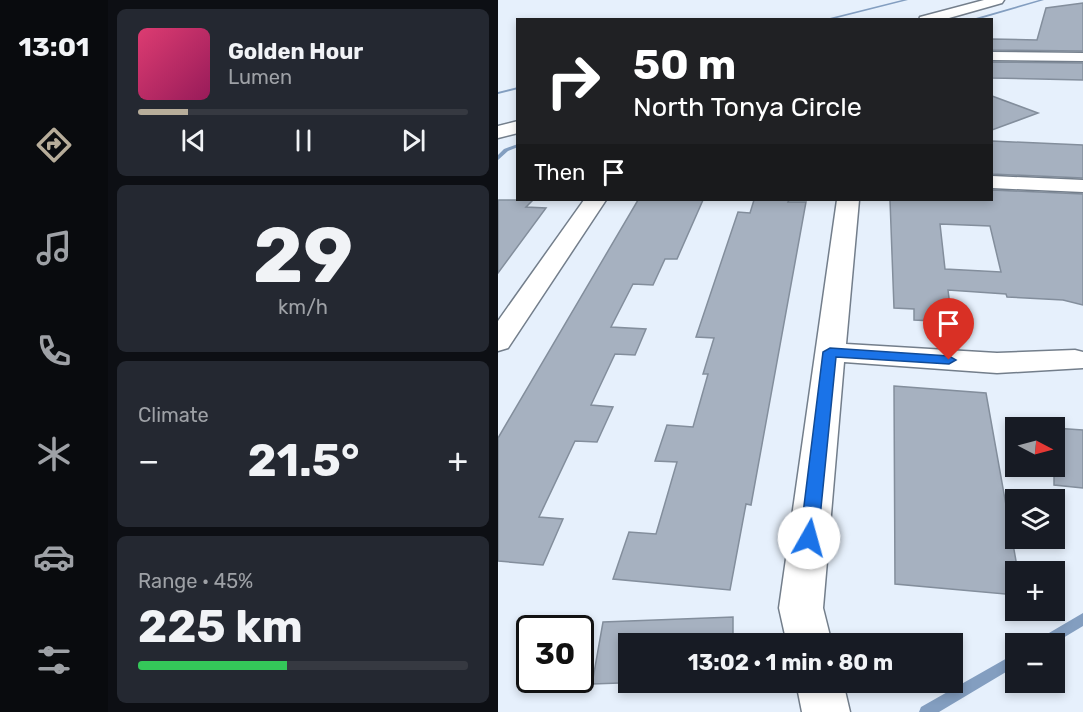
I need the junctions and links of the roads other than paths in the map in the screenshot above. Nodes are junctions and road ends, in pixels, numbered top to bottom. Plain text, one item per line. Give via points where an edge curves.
1 (998, 0) edge
2 (932, 18) edge
3 (993, 57) edge
4 (1083, 57) edge
5 (516, 128) edge
6 (498, 132) edge
7 (993, 182) edge
8 (1083, 186) edge
9 (594, 201) edge
10 (848, 201) edge
11 (498, 342) edge
12 (830, 352) junction
13 (1075, 360) dead end
14 (807, 633) edge
15 (822, 693) edge
16 (826, 712) edge

1 - 2 main road
3 - 4 street
5 - 6 main road
7 - 8 street
9 - 11 street
10 - 12 street
12 - 13 street via 997,363
12 - 14 street via 801,608
15 - 16 street

